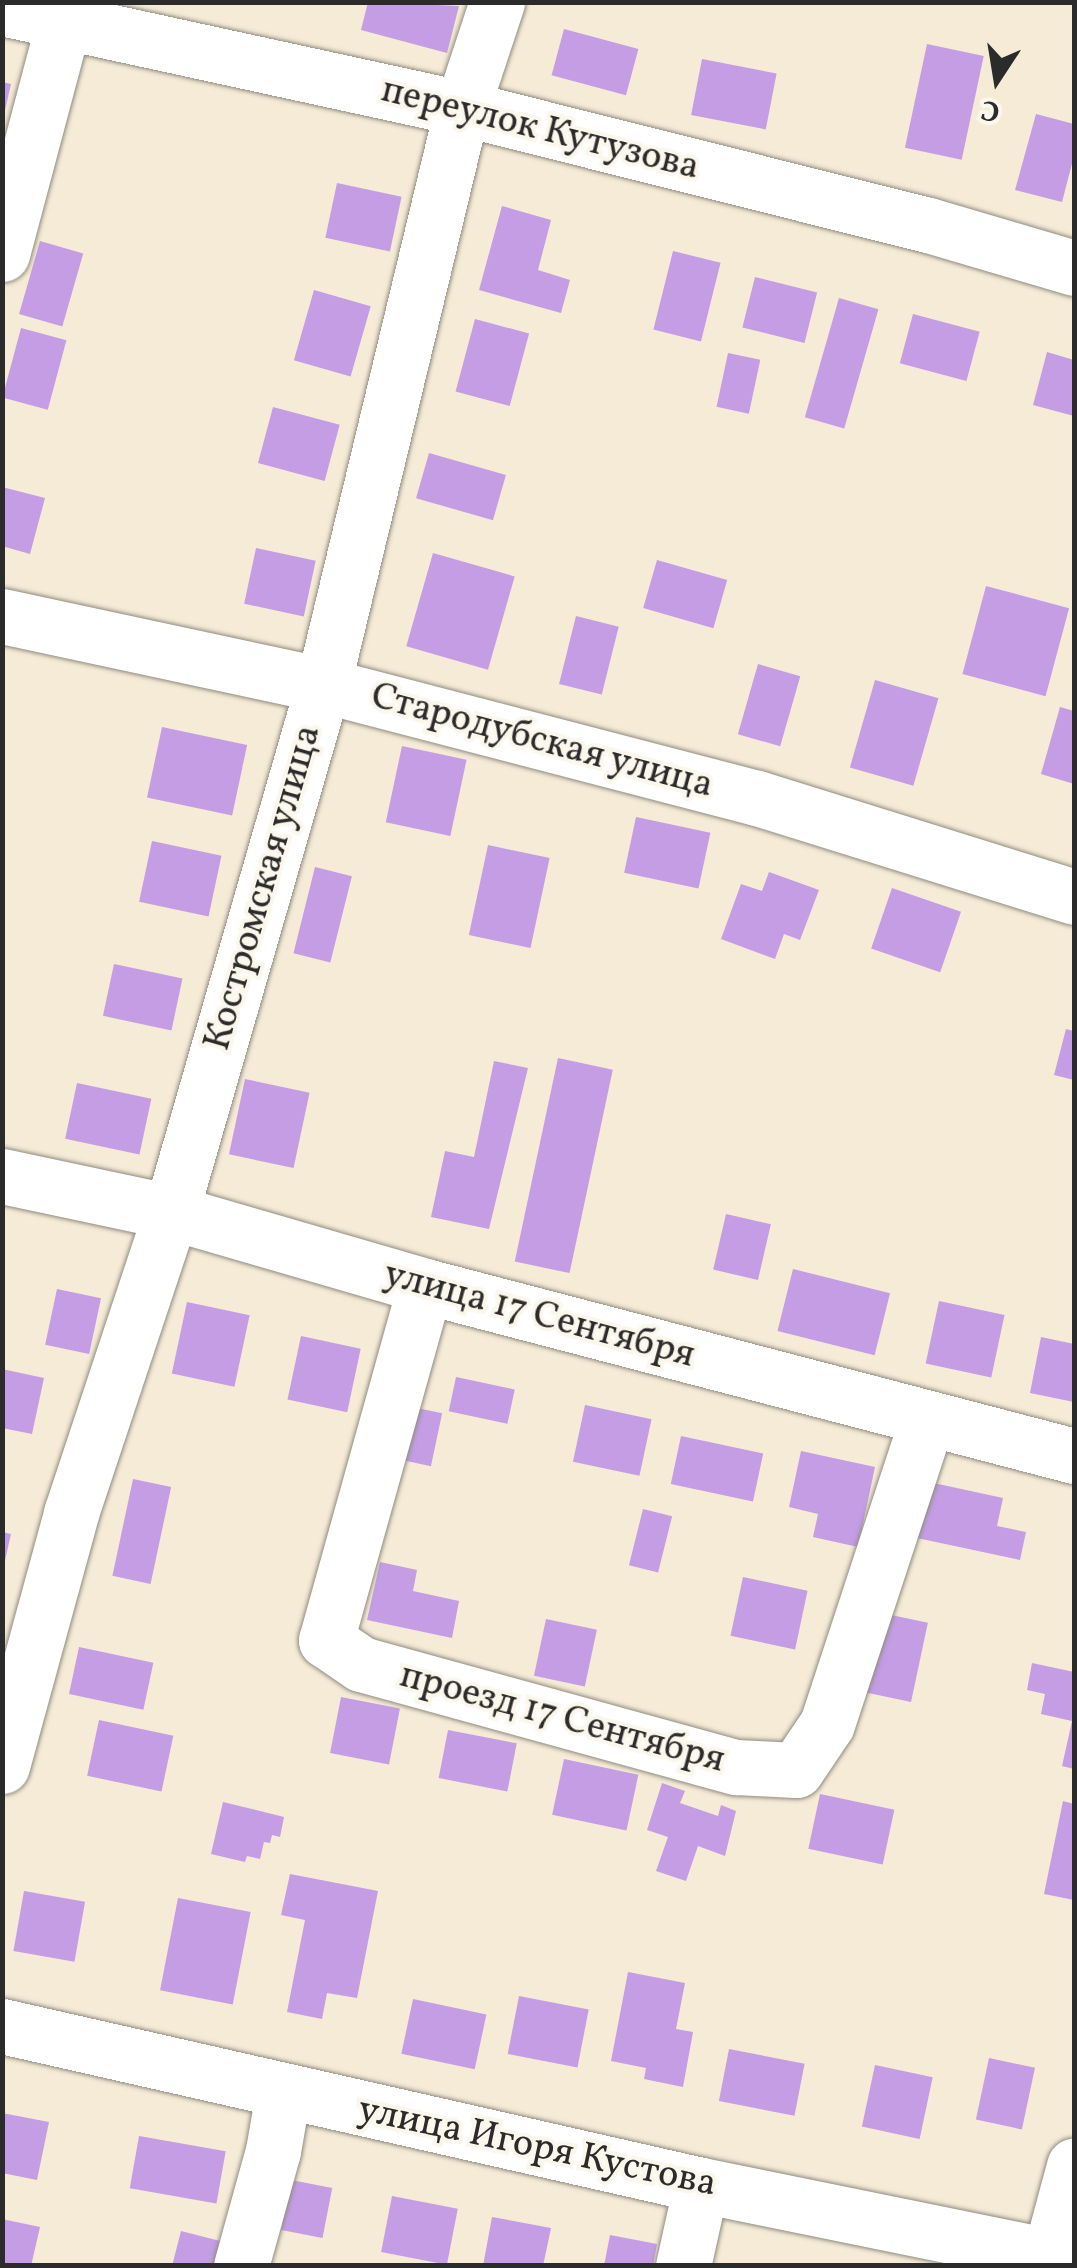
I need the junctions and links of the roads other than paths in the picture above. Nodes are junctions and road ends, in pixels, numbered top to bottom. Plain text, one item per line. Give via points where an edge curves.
1 (497, 2) edge
2 (2, 8) edge
3 (66, 13) edge
4 (462, 108) junction
5 (2, 254) edge
6 (1074, 268) edge
7 (2, 616) edge
8 (322, 685) junction
9 (1074, 898) edge
10 (2, 1176) edge
11 (170, 1212) junction
12 (425, 1286) junction
13 (927, 1419) junction
14 (1074, 1456) edge
15 (2, 1766) edge
16 (2, 2026) edge
17 (284, 2093) junction
18 (1074, 2166) edge
19 (701, 2185) junction
20 (1057, 2261) edge
21 (241, 2266) edge
22 (683, 2266) edge

1 - 4 street, Костромская улица
2 - 3 street, переулок Кутузова
3 - 4 street, переулок Кутузова
3 - 5 street
4 - 6 street, переулок Кутузова
4 - 8 street, Костромская улица
7 - 8 street, Стародубская улица
8 - 9 street, Стародубская улица via 757,798
8 - 11 street, Костромская улица
10 - 11 street, улица 17 Сентября
11 - 12 street, улица 17 Сентября
11 - 15 street, Костромская улица via 71,1513
12 - 13 street, улица 17 Сентября
12 - 13 street, проезд 17 Сентября via 326,1640 361,1664 736,1767 796,1770 826,1724
13 - 14 street, улица 17 Сентября
16 - 17 street, улица Игоря Кустова
17 - 19 street, улица Игоря Кустова
17 - 21 street
18 - 20 street
19 - 20 street, улица Игоря Кустова
19 - 22 street

